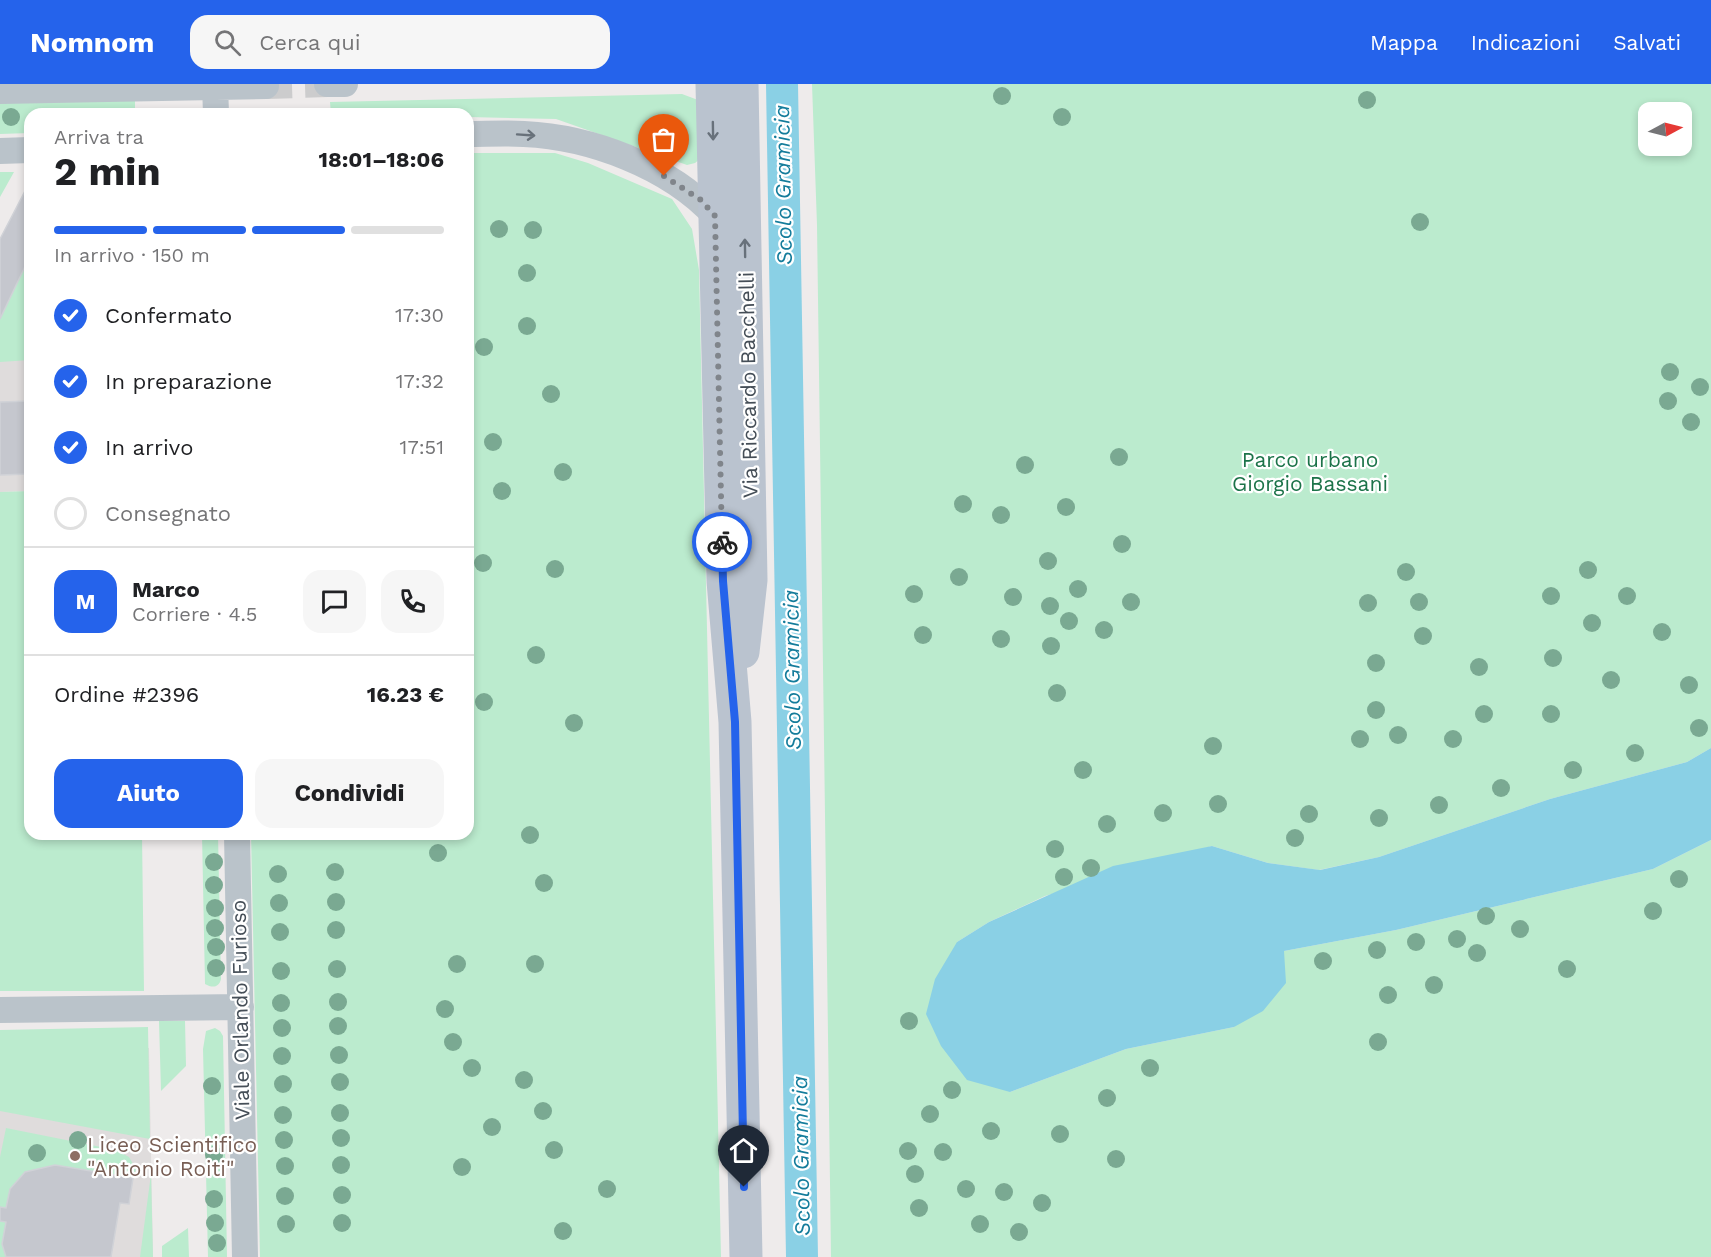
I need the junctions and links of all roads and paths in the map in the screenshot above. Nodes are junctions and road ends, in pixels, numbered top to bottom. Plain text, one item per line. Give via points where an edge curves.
1 (327, 84) edge
2 (345, 84) edge
3 (712, 84) edge
4 (742, 84) edge
5 (215, 85) edge
6 (266, 86) dead end
7 (0, 91) edge
8 (216, 108) edge
9 (474, 134) edge
10 (24, 150) edge
11 (0, 151) edge
12 (650, 168) junction
13 (729, 178) junction
14 (715, 216) junction
15 (735, 722) junction
16 (237, 840) edge
17 (241, 1007) junction
18 (0, 1010) edge
19 (245, 1257) edge
20 (746, 1257) edge

1 - 2 street
3 -> 13 main road, Via Riccardo Bacchelli
4 - 13 main road, Via Riccardo Bacchelli
5 - 6 street
5 - 7 street
5 - 8 street
9 -> 12 street via 565,139
10 - 11 street
12 - 13 street via 684,176
12 - 14 street via 701,200
13 - 14 main road, Via Riccardo Bacchelli
15 -> 13 main road, Via Riccardo Bacchelli via 751,580
14 - 15 main road, Via Riccardo Bacchelli via 723,581
15 - 20 main road, Via Riccardo Bacchelli
16 - 17 street, Viale Orlando Furioso
17 - 18 street
17 - 19 street, Viale Orlando Furioso

